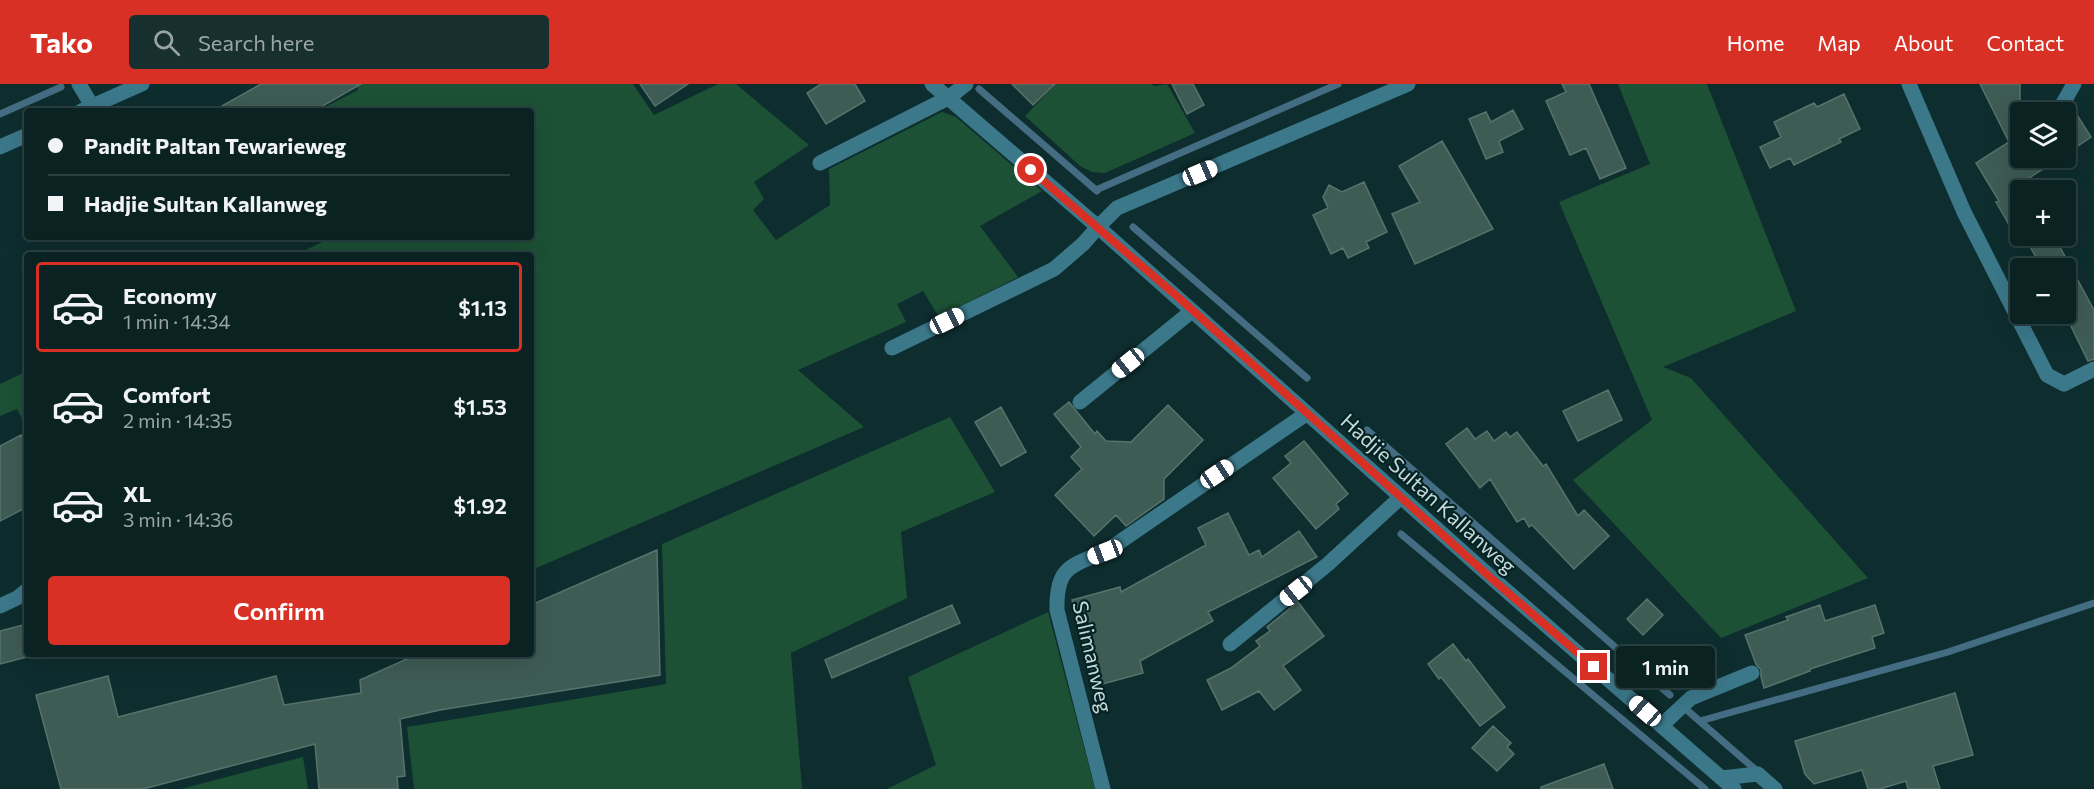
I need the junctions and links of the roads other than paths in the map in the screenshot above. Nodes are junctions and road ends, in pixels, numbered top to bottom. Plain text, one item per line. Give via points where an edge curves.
1 (79, 84) edge
2 (142, 84) edge
3 (932, 84) edge
4 (966, 84) edge
5 (1408, 84) edge
6 (1909, 84) edge
7 (2074, 84) edge
8 (948, 98) junction
9 (2064, 102) edge
10 (86, 108) edge
11 (88, 108) edge
12 (24, 136) edge
13 (0, 147) edge
14 (820, 163) dead end
15 (1098, 227) junction
16 (1192, 311) junction
17 (892, 348) dead end
18 (2094, 369) edge
19 (1080, 402) dead end
20 (1306, 414) junction
21 (1401, 497) junction
22 (24, 592) edge
23 (0, 606) edge
24 (1230, 644) dead end
25 (1752, 673) dead end
26 (1662, 725) junction
27 (1721, 778) junction
28 (1103, 789) edge
29 (1734, 789) edge
30 (1775, 789) edge

1 - 10 street
2 - 11 street
3 - 8 street, Hadjie Sultan Kallanweg
4 - 8 street
5 - 15 street via 1117,208
6 - 18 street via 1964,212 2047,375 2064,384
7 - 9 street
8 - 14 street
8 - 15 street, Hadjie Sultan Kallanweg
12 - 13 street
15 - 16 street, Hadjie Sultan Kallanweg
15 - 17 street via 1054,269
16 - 19 street
16 - 20 street, Hadjie Sultan Kallanweg
20 - 21 street, Hadjie Sultan Kallanweg
20 - 28 street, Salimanweg via 1105,552 1072,564 1064,574 1057,610
21 - 24 street via 1328,564
21 - 26 street, Hadjie Sultan Kallanweg
22 - 23 street
25 - 26 street via 1691,698
26 - 27 street, Hadjie Sultan Kallanweg
27 - 29 street, Hadjie Sultan Kallanweg
27 - 30 street via 1758,774

